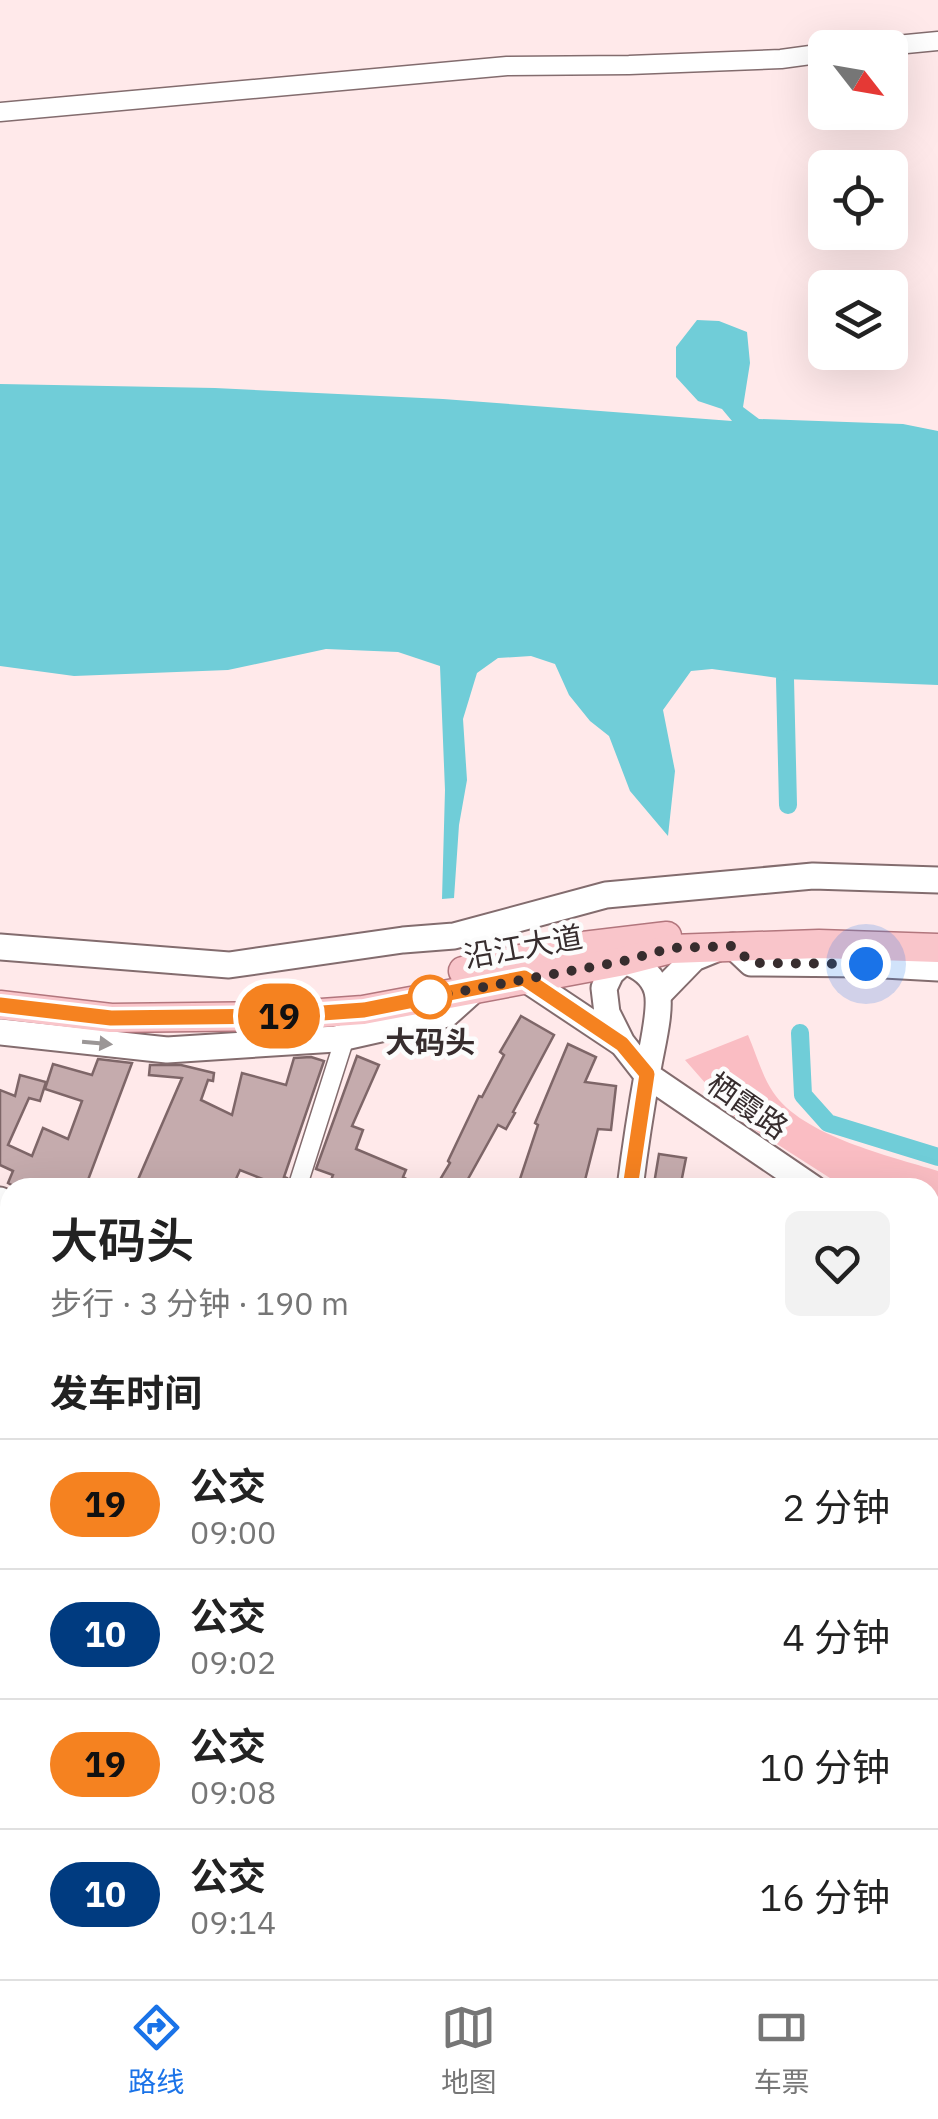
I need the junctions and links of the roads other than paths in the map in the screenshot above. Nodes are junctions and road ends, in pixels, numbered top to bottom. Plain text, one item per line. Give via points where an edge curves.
1 (938, 41) edge
2 (908, 44) edge
3 (808, 55) edge
4 (0, 112) edge
5 (938, 880) edge
6 (938, 934) edge
7 (651, 936) junction
8 (727, 946) junction
9 (0, 947) edge
10 (938, 948) edge
11 (624, 961) junction
12 (938, 968) edge
13 (524, 978) junction
14 (0, 988) edge
15 (659, 994) junction
16 (0, 1005) edge
17 (350, 1024) junction
18 (0, 1032) edge
19 (622, 1044) junction
20 (647, 1074) junction
21 (299, 1178) edge
22 (631, 1178) edge
23 (798, 1178) edge

1 - 2 street
3 - 4 street via 506,66
5 - 9 street via 812,876 606,895 454,936 229,965
6 - 7 main road, 沿江大道
7 - 11 street
7 - 14 main road, 沿江大道 via 349,995 248,1004 140,1003
8 - 10 main road, 沿江大道
8 - 11 main road, 沿江大道 via 671,948
8 - 12 street via 751,963
8 - 15 street via 694,958
11 - 13 main road, 沿江大道
11 - 15 street via 652,978
11 - 19 street via 604,988
13 - 17 main road, 沿江大道
13 - 19 street
15 - 20 street
16 - 17 main road, 沿江大道 via 111,1018
18 -> 17 street via 167,1050
17 - 21 street
19 - 20 street, 栖霞路
20 - 22 street
20 - 23 street, 栖霞路

